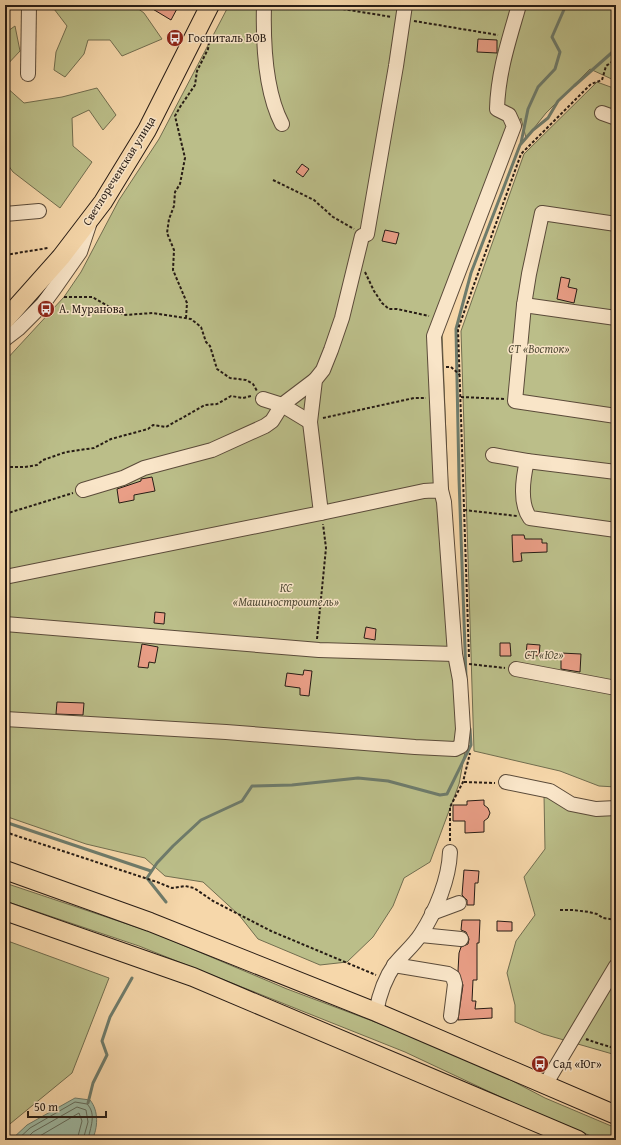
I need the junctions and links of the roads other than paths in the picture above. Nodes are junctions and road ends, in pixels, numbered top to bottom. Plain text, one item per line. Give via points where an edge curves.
1 (29, 5) edge
2 (264, 5) edge
3 (405, 5) edge
4 (519, 5) edge
5 (206, 6) edge
6 (28, 74) dead end
7 (602, 113) dead end
8 (616, 118) edge
9 (282, 124) dead end
10 (39, 211) dead end
11 (5, 214) edge
12 (90, 219) junction
13 (616, 224) edge
14 (524, 305) junction
15 (616, 318) edge
16 (5, 320) edge
17 (5, 339) edge
18 (315, 380) junction
19 (262, 398) road end
20 (282, 405) junction
21 (616, 416) edge
22 (310, 422) junction
23 (493, 455) dead end
24 (527, 461) junction
25 (616, 472) edge
26 (83, 490) road end
27 (441, 490) junction
28 (321, 513) junction
29 (616, 530) edge
30 (5, 577) edge
31 (5, 624) edge
32 (455, 654) junction
33 (516, 669) road end
34 (616, 688) edge
35 (5, 719) edge
36 (506, 782) road end
37 (616, 808) edge
38 (450, 852) road end
39 (5, 870) edge
40 (459, 903) dead end
41 (5, 911) edge
42 (432, 913) junction
43 (421, 935) junction
44 (461, 939) dead end
45 (394, 965) junction
46 (616, 966) edge
47 (376, 1012) junction
48 (451, 1016) dead end
49 (545, 1085) junction
50 (616, 1115) edge
51 (578, 1140) edge

1 - 6 street
2 - 9 street via 268,78 274,110
3 - 18 street via 367,234 362,236 342,318 331,350 323,370
4 - 27 street via 501,64 497,96 497,109 509,115 514,126 434,336
5 - 12 main road, Светлореченская улица via 147,130
7 - 8 street
10 - 11 street
12 - 16 main road, Светлореченская улица via 61,257
12 - 17 street via 80,252 54,289 43,304
13 - 14 street via 542,213
14 - 15 street
14 - 21 street via 515,400
18 - 20 street
18 - 22 street
19 - 20 street
20 - 22 street
20 - 26 street via 272,421 265,426 212,450 144,468 123,478
22 - 28 street
23 - 24 street
24 - 25 street
24 - 29 street via 522,478 525,512 530,518
27 - 28 street via 424,490
27 - 32 street via 445,509
28 - 30 street
31 - 32 street via 315,650
32 - 35 street via 460,680 463,729 461,746 455,750
33 - 34 street
36 - 37 street via 550,791 571,804 596,809
38 - 42 street via 449,867
39 - 47 main road via 150,922
40 - 42 street
41 - 51 main road via 192,977
42 - 43 street
43 - 44 street
43 - 45 street
45 - 47 street via 379,996
45 - 48 street via 453,977 455,984
46 - 49 street
47 - 49 main road
49 - 50 main road

